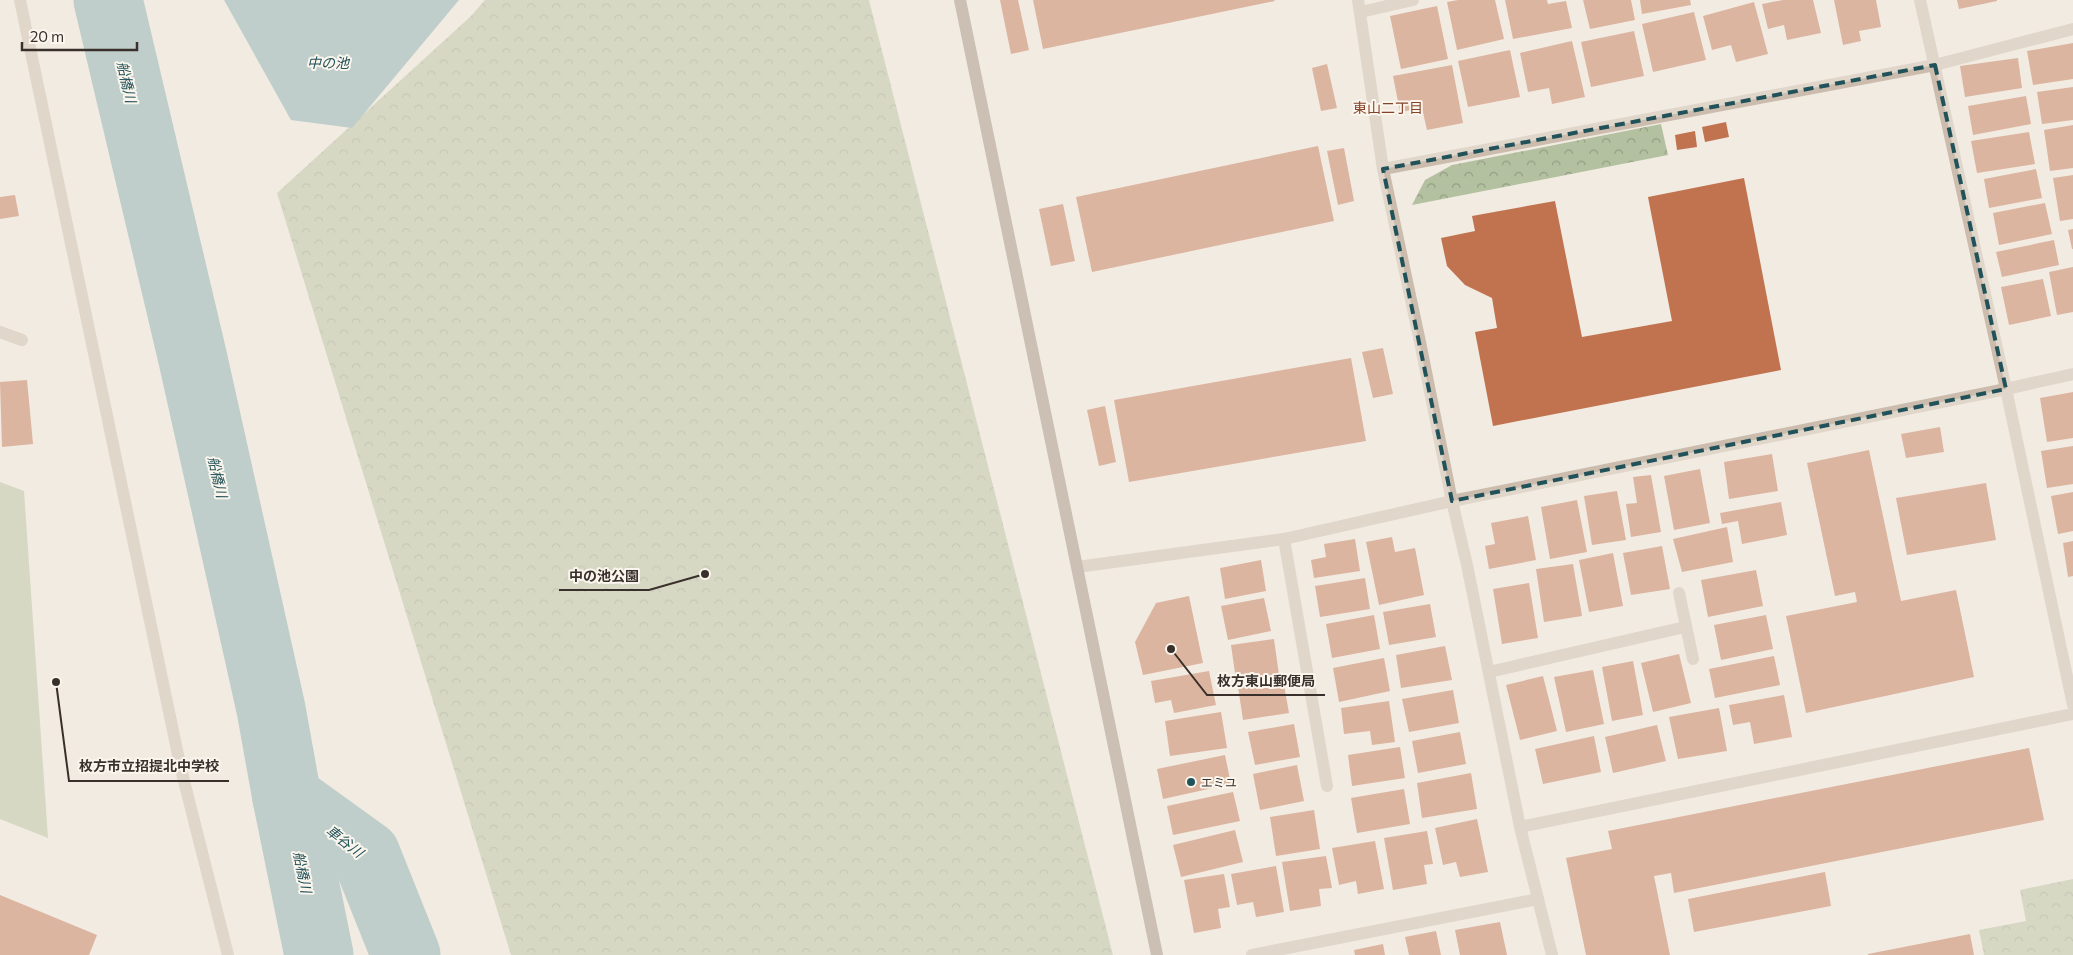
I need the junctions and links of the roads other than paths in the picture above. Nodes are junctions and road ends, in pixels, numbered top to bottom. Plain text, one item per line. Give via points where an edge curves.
1 (20, 0) edge
2 (960, 0) edge
3 (1413, 0) edge
4 (1920, 0) edge
5 (1359, 6) edge
6 (2073, 29) edge
7 (1935, 65) junction
8 (1383, 169) junction
9 (0, 332) edge
10 (22, 340) dead end
11 (2073, 374) edge
12 (2006, 389) junction
13 (1452, 502) junction
14 (1284, 539) junction
15 (1077, 567) junction
16 (1679, 593) dead end
17 (1685, 626) junction
18 (1693, 660) dead end
19 (1489, 672) junction
20 (2073, 705) edge
21 (2073, 714) edge
22 (1327, 786) dead end
23 (1520, 827) junction
24 (1538, 899) junction
25 (228, 955) edge
26 (1157, 955) edge
27 (1252, 955) edge
28 (1552, 955) edge

1 - 25 street via 180,768
2 - 15 street
3 - 5 street
4 - 7 street
5 - 8 street
6 - 7 street
7 - 8 street
7 - 12 street
8 - 13 street
9 - 10 street
11 - 12 street
12 - 13 street
12 - 20 street
13 - 14 street
13 - 19 street
14 - 15 street
14 - 22 street
15 - 26 street
16 - 17 street
17 - 18 street
17 - 19 street
19 - 23 street
21 - 23 street
23 - 24 street
24 - 27 street
24 - 28 street

